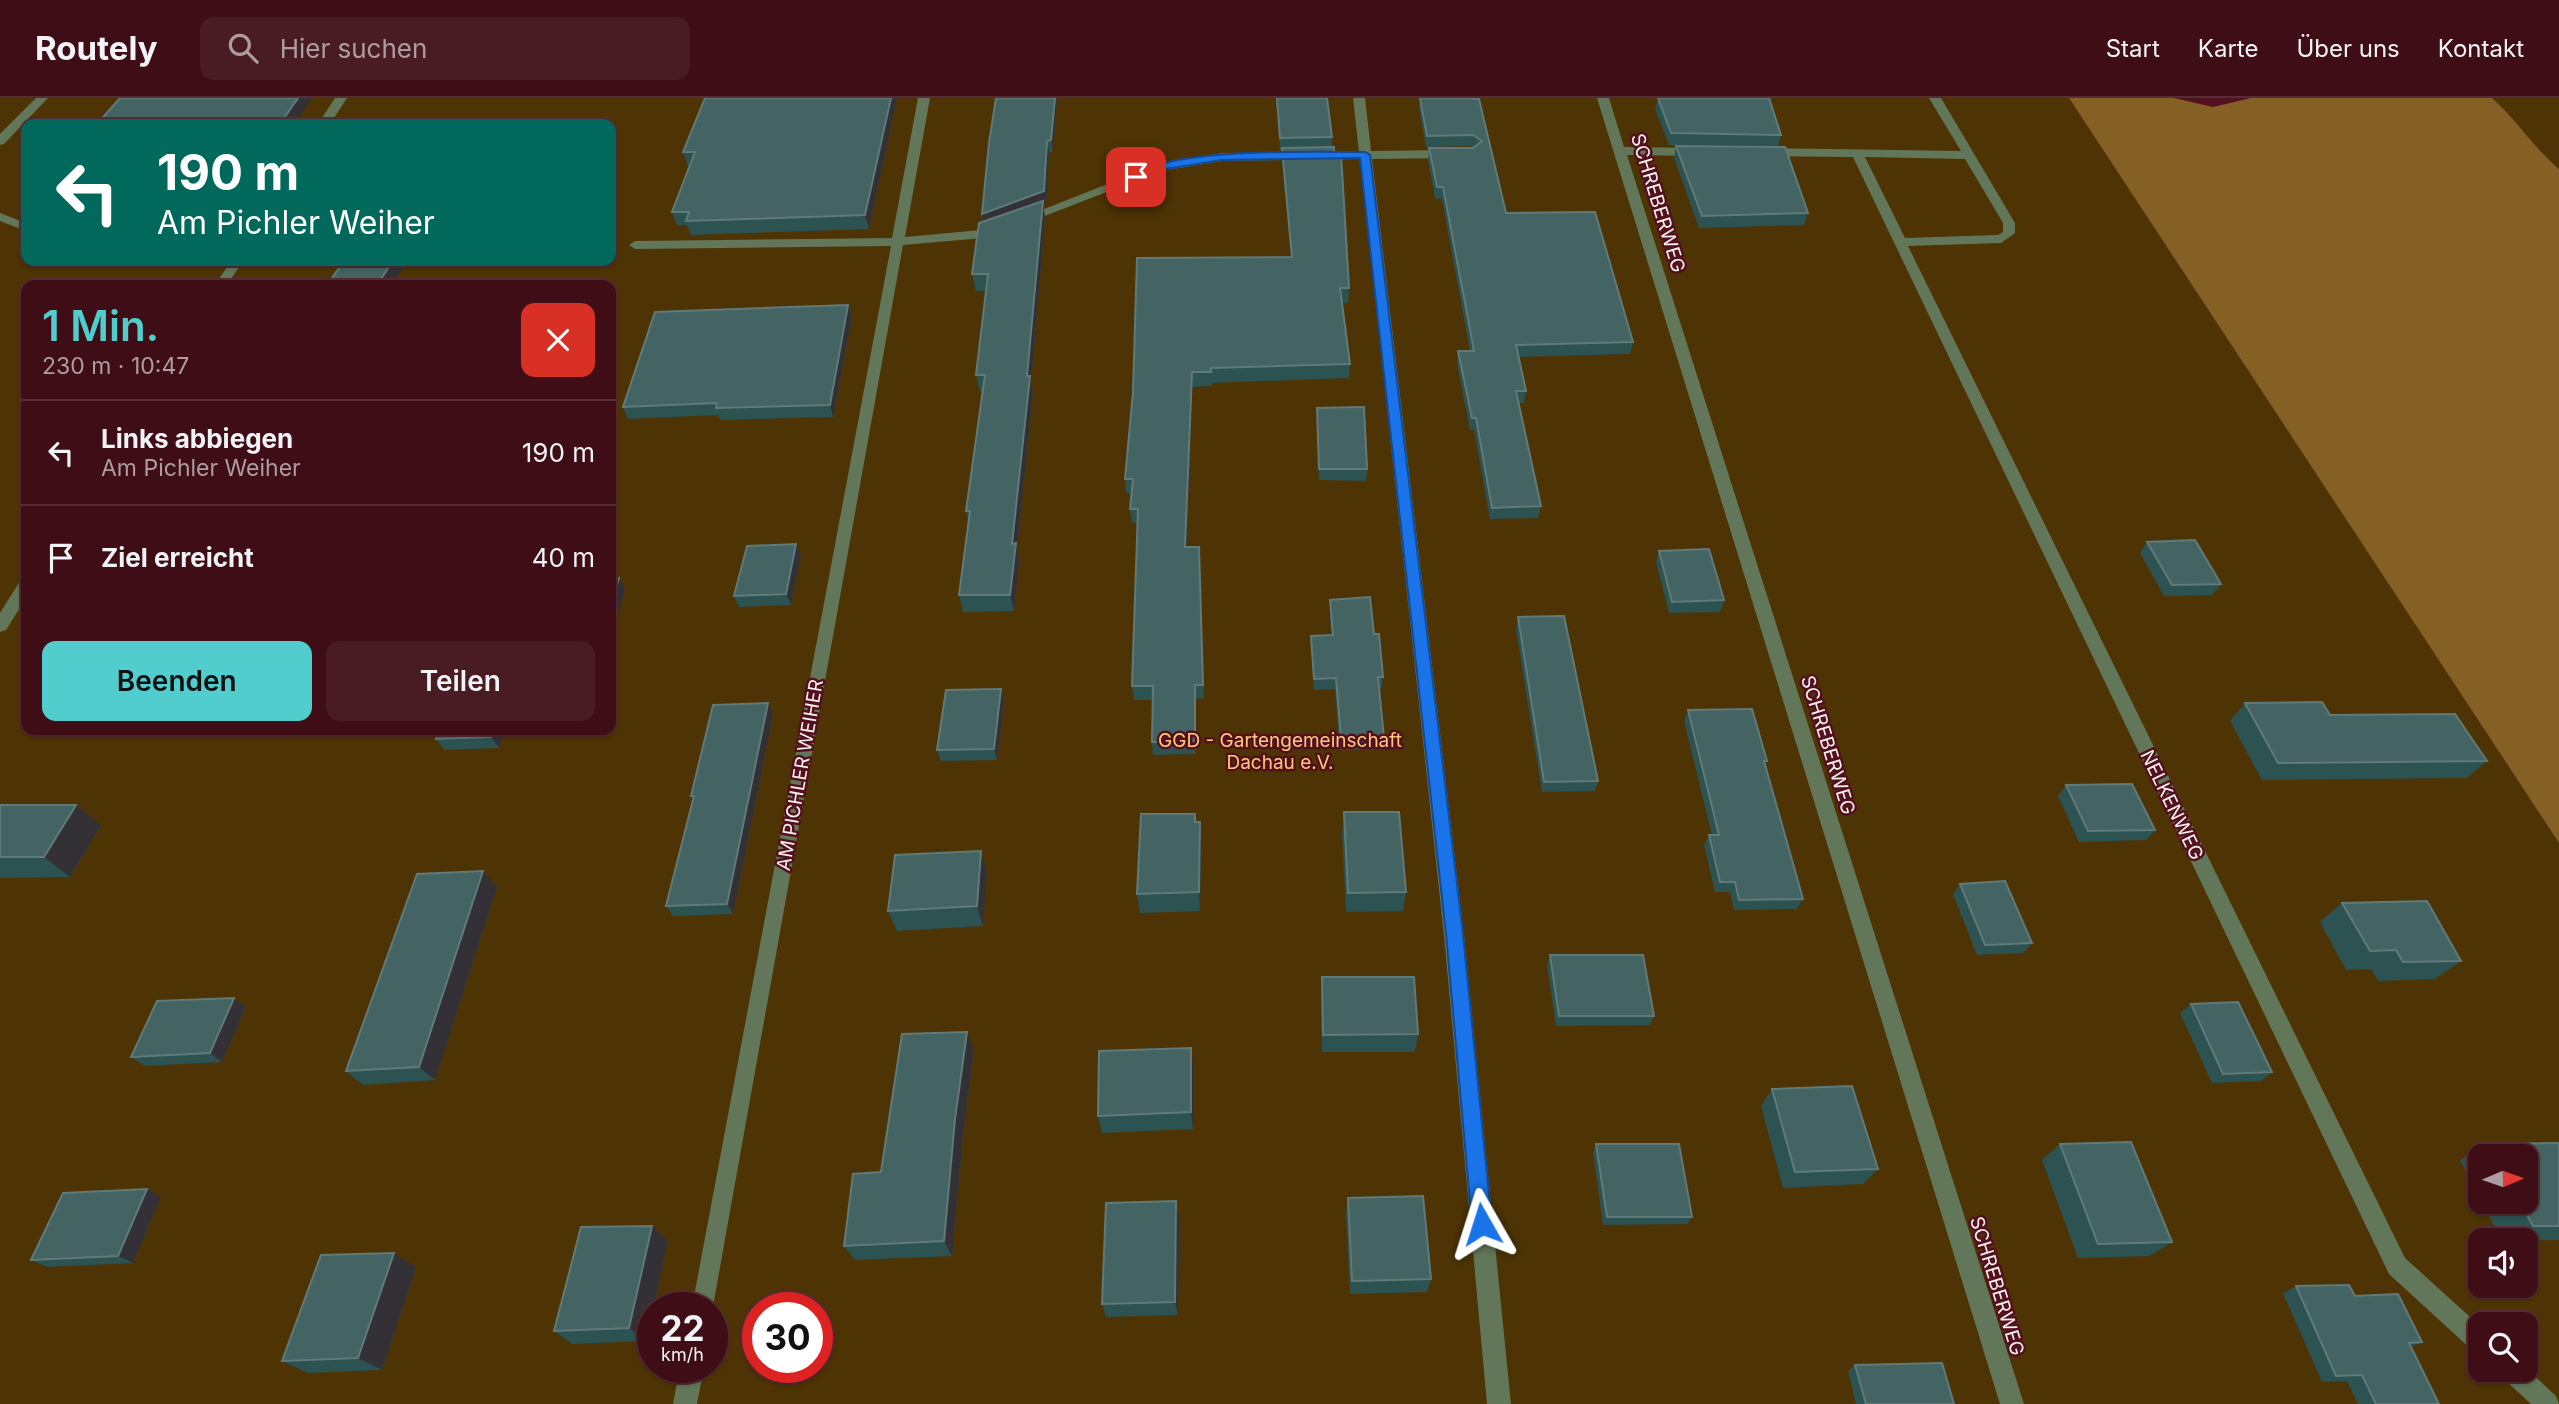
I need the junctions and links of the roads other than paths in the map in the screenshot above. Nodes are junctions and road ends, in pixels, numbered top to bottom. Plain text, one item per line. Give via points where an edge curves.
1 (42, 98) edge
2 (341, 98) edge
3 (924, 98) edge
4 (1359, 98) edge
5 (1603, 98) edge
6 (1936, 98) edge
7 (21, 119) edge
8 (327, 119) edge
9 (21, 120) edge
10 (0, 141) edge
11 (1620, 151) junction
12 (1704, 152) edge
13 (1746, 152) edge
14 (1459, 153) edge
15 (1857, 153) junction
16 (1365, 155) junction
17 (1970, 155) junction
18 (0, 217) edge
19 (21, 225) edge
20 (897, 242) junction
21 (1898, 242) junction
22 (635, 245) dead end
23 (21, 593) edge
24 (0, 626) edge
25 (706, 1292) edge
26 (2468, 1331) edge
27 (2524, 1382) edge
28 (689, 1383) edge
29 (685, 1404) edge
30 (1499, 1404) edge
31 (2012, 1404) edge
32 (2548, 1404) edge

1 - 7 street
2 - 8 street
3 - 20 street, AM PICHLER WEIHER
4 - 16 street
5 - 11 street, SCHREBERWEG
6 - 17 street
9 - 10 street
11 - 12 street
11 - 31 street, SCHREBERWEG
13 - 15 street
14 - 16 street
15 - 17 street
15 - 21 street, NELKENWEG
16 - 20 street via 1222,157 1158,167 983,234
16 - 30 street via 1454,934
17 - 21 street via 2009,223 2009,233 2001,239
18 - 19 street
20 - 22 street
20 - 25 street, AM PICHLER WEIHER
21 - 26 street, NELKENWEG via 2397,1266
23 - 24 street
27 - 32 street
28 - 29 street

